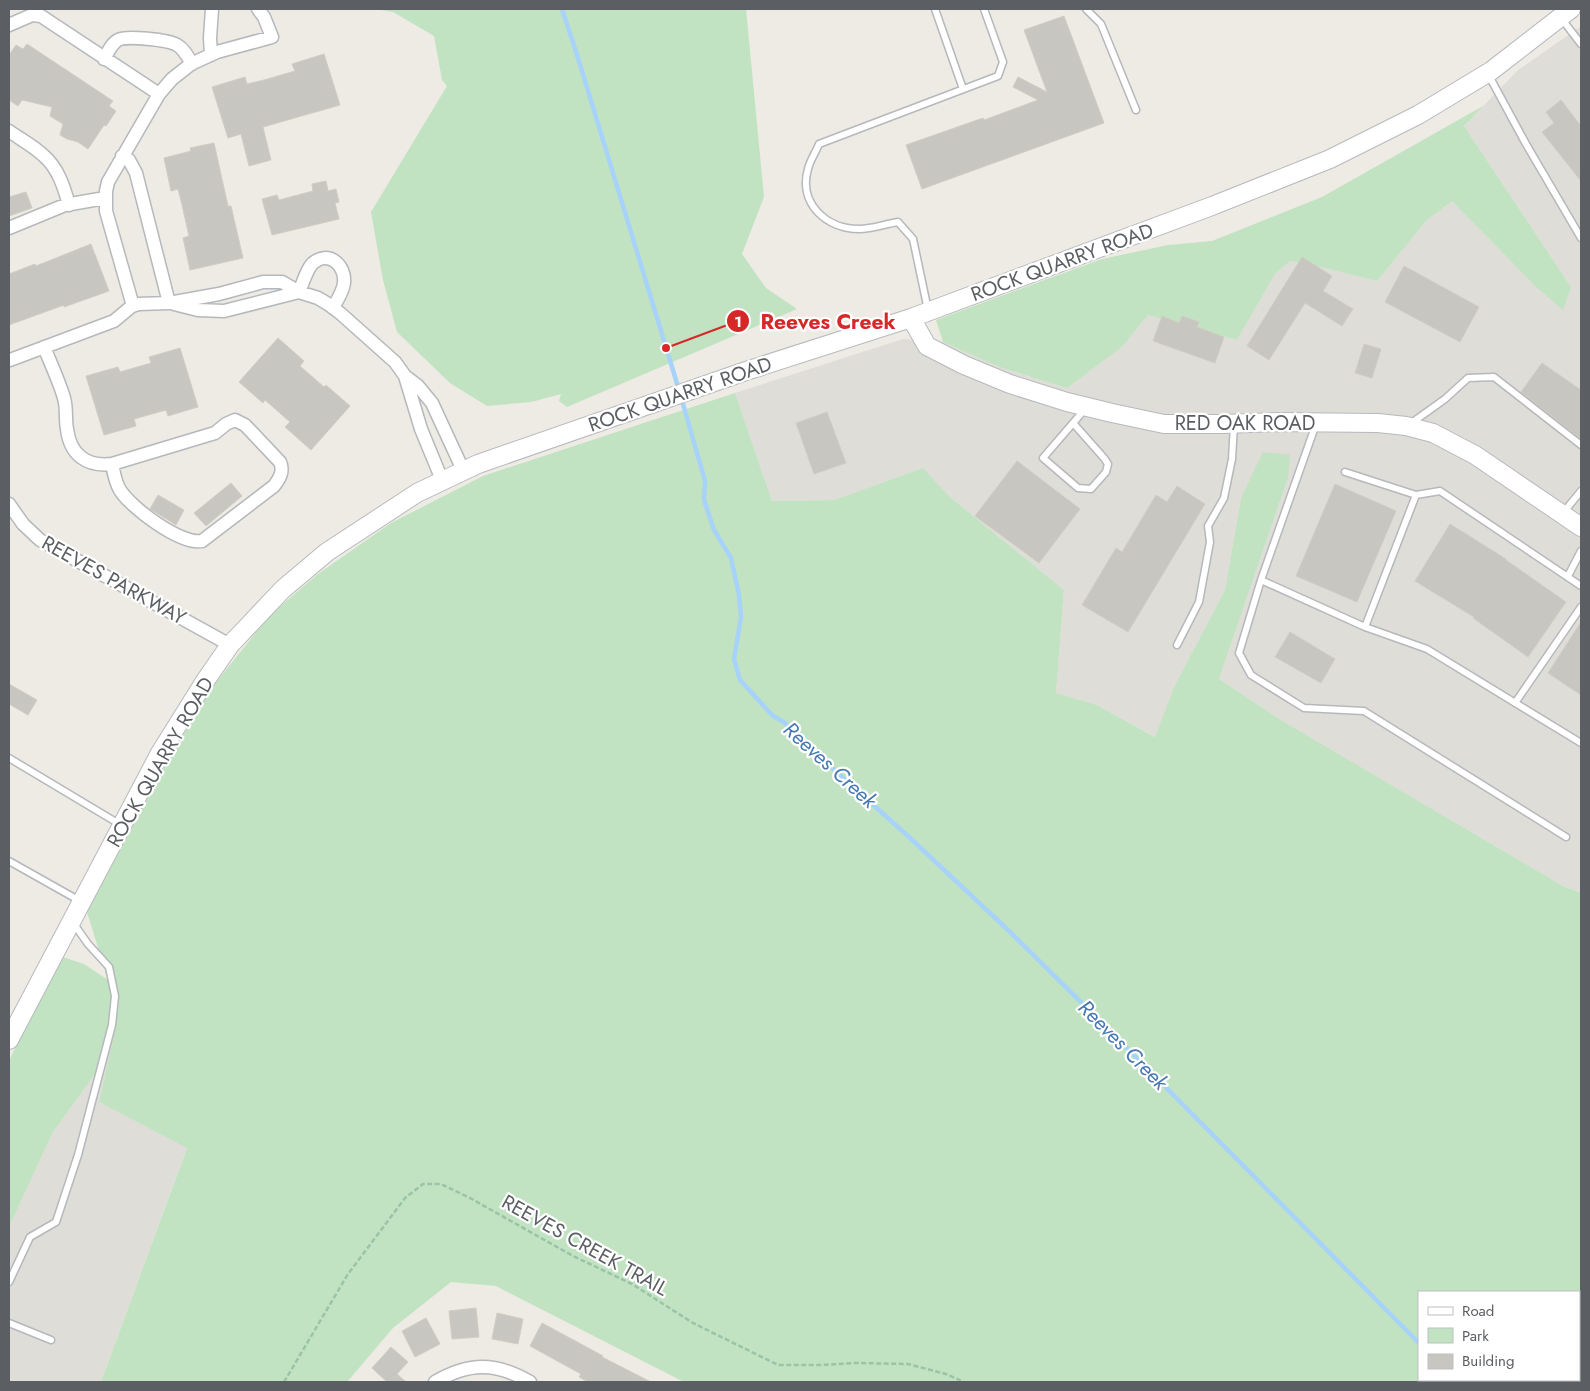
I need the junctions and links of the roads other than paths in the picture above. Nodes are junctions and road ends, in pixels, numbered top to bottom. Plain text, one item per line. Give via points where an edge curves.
1 (212, 9) edge
2 (258, 9) edge
3 (935, 9) edge
4 (984, 9) edge
5 (1086, 9) edge
6 (1566, 13) edge
7 (9, 25) edge
8 (1581, 44) edge
9 (211, 54) junction
10 (104, 59) junction
11 (192, 64) junction
12 (1487, 73) junction
13 (964, 89) junction
14 (159, 94) junction
15 (1136, 110) dead end
16 (9, 131) edge
17 (122, 156) junction
18 (105, 198) junction
19 (68, 205) junction
20 (9, 228) edge
21 (1581, 238) edge
22 (299, 292) junction
23 (169, 303) junction
24 (133, 306) junction
25 (333, 308) junction
26 (928, 311) junction
27 (911, 318) junction
28 (44, 347) junction
29 (10, 360) edge
30 (405, 376) junction
31 (1086, 407) junction
32 (1317, 422) junction
33 (1072, 423) junction
34 (1234, 424) junction
35 (1406, 426) junction
36 (1581, 445) edge
37 (112, 464) junction
38 (463, 470) junction
39 (1345, 472) dead end
40 (442, 480) junction
41 (1581, 490) edge
42 (1416, 496) junction
43 (9, 504) edge
44 (1562, 514) junction
45 (1581, 527) edge
46 (1581, 551) edge
47 (1568, 576) junction
48 (1261, 580) junction
49 (1581, 586) edge
50 (1581, 607) edge
51 (1365, 627) junction
52 (230, 645) junction
53 (1177, 645) dead end
54 (1515, 703) junction
55 (1581, 743) edge
56 (9, 758) edge
57 (122, 825) junction
58 (1566, 838) dead end
59 (9, 861) edge
60 (82, 902) junction
61 (72, 921) junction
62 (9, 1040) edge
63 (9, 1282) edge
64 (9, 1323) edge
65 (51, 1340) dead end
66 (435, 1382) edge
67 (530, 1382) edge

1 - 9 street
2 - 9 street via 272,37
3 - 13 lane
4 - 13 lane via 1003,62 998,76
5 - 15 lane via 1101,24
6 - 8 lane
6 - 12 street, ROCK QUARRY ROAD
7 - 10 street via 32,15 42,16
9 - 11 street
10 - 11 street via 113,44 123,38 162,40 183,50
10 - 14 street
11 - 14 street via 165,85
12 - 21 lane
12 - 26 street, ROCK QUARRY ROAD via 1418,115 1330,159
13 - 26 lane via 820,144 808,169 806,190 814,209 833,224 859,229 898,222 913,239
14 - 17 street
16 - 19 street via 50,162
17 - 18 street via 108,182
17 - 23 street via 129,160 136,173
18 - 19 street
18 - 24 street
19 - 20 street
22 - 23 street via 224,311 198,310
22 - 23 street via 286,283 263,282
22 - 25 street via 318,298
22 - 25 street via 314,262 326,258 333,260 341,266 344,278
23 - 24 street
24 - 28 street via 114,321
25 - 30 street via 389,356
26 - 27 street, ROCK QUARRY ROAD
27 - 31 street, RED OAK ROAD via 927,346 964,365 1010,384
27 - 38 street, ROCK QUARRY ROAD via 746,371
28 - 29 street
28 - 37 street via 64,398 70,446 87,461
30 - 38 street via 432,403
30 - 40 street via 418,421
31 - 33 lane
31 - 34 street, RED OAK ROAD via 1164,424
32 - 34 street, RED OAK ROAD
32 - 35 street, RED OAK ROAD
32 - 48 lane
33 - 33 lane via 1043,458 1078,488 1091,489 1106,472 1108,464
34 - 53 lane via 1232,459 1224,498 1208,526 1210,542 1200,602
35 - 36 lane via 1445,399 1468,378 1494,377
35 - 44 street, RED OAK ROAD via 1433,433 1475,455
37 - 37 street via 215,434 234,420 245,425 282,467 274,486 202,542 193,542 176,535 130,504 115,480
38 - 40 street, ROCK QUARRY ROAD
39 - 42 lane
40 - 52 street, ROCK QUARRY ROAD via 327,552 283,589
41 - 44 lane
42 - 47 lane via 1440,491
42 - 51 lane
43 - 52 street, REEVES PARKWAY via 40,540
44 - 45 street, RED OAK ROAD
46 - 47 lane
47 - 49 lane
48 - 51 lane
48 - 58 lane via 1239,653 1251,675 1304,708 1364,711
50 - 54 lane
51 - 54 lane via 1427,649
52 - 57 street, ROCK QUARRY ROAD via 160,753
54 - 55 lane
56 - 57 lane
57 - 60 street, ROCK QUARRY ROAD
59 - 60 lane
60 - 61 street, ROCK QUARRY ROAD
61 - 62 street, ROCK QUARRY ROAD
61 - 63 lane via 109,967 115,996 112,1025 78,1155 56,1222 30,1237
64 - 65 lane
66 - 67 street via 449,1374 478,1366 498,1368

